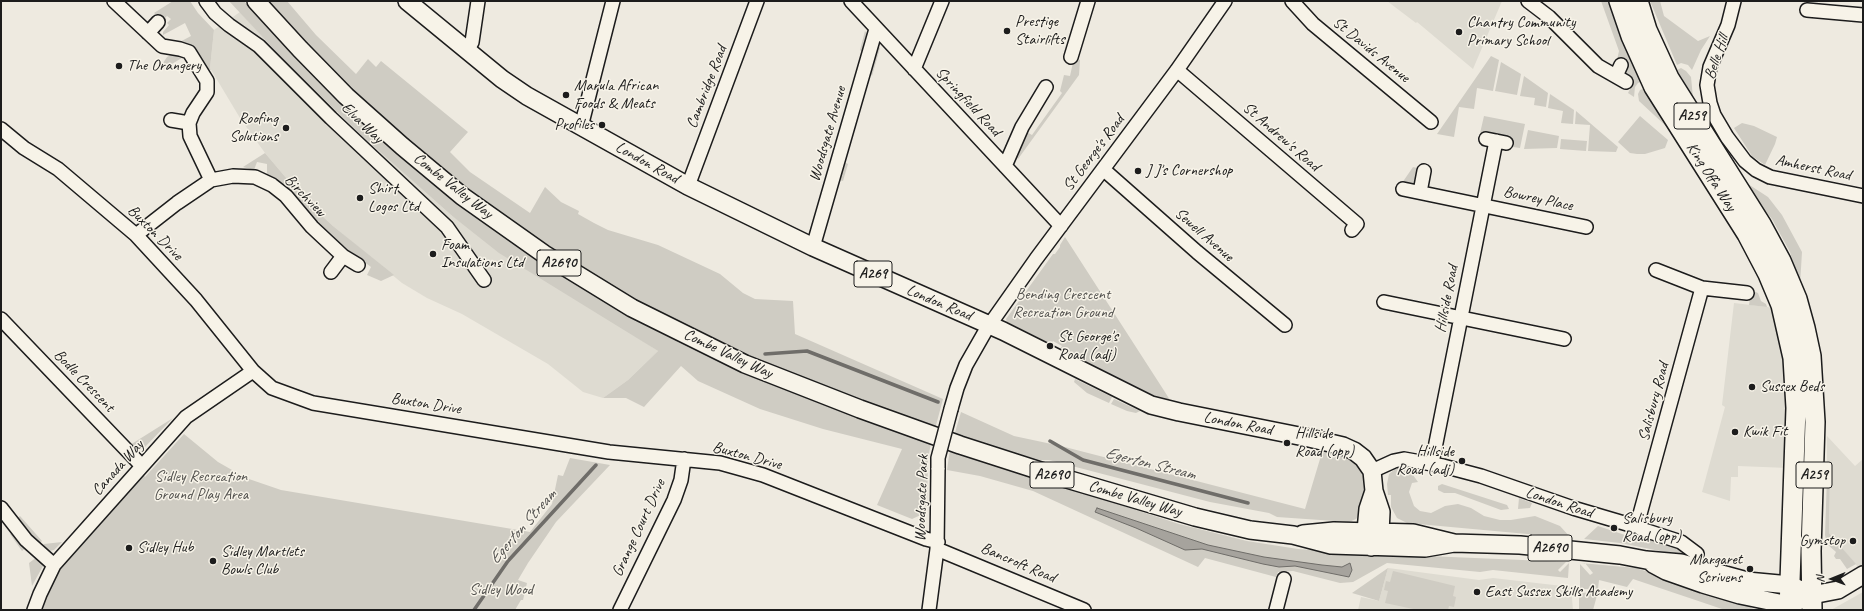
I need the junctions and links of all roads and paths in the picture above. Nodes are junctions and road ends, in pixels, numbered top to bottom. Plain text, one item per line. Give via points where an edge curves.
1 (114, 1) edge
2 (206, 1) edge
3 (256, 1) edge
4 (406, 1) edge
5 (478, 1) edge
6 (613, 1) edge
7 (757, 1) edge
8 (851, 1) edge
9 (942, 1) edge
10 (1088, 1) edge
11 (1226, 1) edge
12 (1292, 1) edge
13 (1528, 1) edge
14 (1619, 1) edge
15 (1638, 1) edge
16 (1734, 1) edge
17 (1807, 10) dead end
18 (1863, 15) edge
19 (158, 22) dead end
20 (876, 30) junction
21 (148, 33) junction
22 (467, 51) junction
23 (1072, 57) dead end
24 (914, 69) junction
25 (1176, 70) junction
26 (1621, 74) dead end
27 (1046, 87) dead end
28 (171, 120) dead end
29 (1431, 122) dead end
30 (189, 123) junction
31 (581, 127) junction
32 (1, 130) edge
33 (1496, 141) dead end
34 (1005, 166) junction
35 (1103, 169) junction
36 (1756, 170) joint
37 (1424, 171) dead end
38 (211, 180) junction
39 (688, 186) junction
40 (1403, 189) dead end
41 (1420, 192) junction
42 (1863, 196) edge
43 (1483, 205) junction
44 (1061, 226) junction
45 (1586, 227) dead end
46 (1352, 230) dead end
47 (136, 235) junction
48 (813, 247) junction
49 (343, 256) junction
50 (358, 265) dead end
51 (1656, 270) dead end
52 (331, 272) dead end
53 (484, 280) dead end
54 (1702, 288) junction
55 (1747, 294) dead end
56 (1384, 302) dead end
57 (1460, 317) junction
58 (1, 319) edge
59 (990, 325) junction
60 (1285, 325) dead end
61 (1564, 340) dead end
62 (1802, 357) junction
63 (253, 371) junction
64 (684, 459) junction
65 (1432, 463) junction
66 (142, 466) junction
67 (1372, 471) junction
68 (1, 508) edge
69 (1637, 525) junction
70 (1373, 532) junction
71 (1293, 535) junction
72 (1454, 543) junction
73 (938, 545) junction
74 (1371, 547) junction
75 (1697, 554) dead end
76 (1646, 560) junction
77 (54, 565) junction
78 (1863, 575) edge
79 (1284, 579) dead end
80 (1790, 586) junction
81 (1812, 602) edge
82 (1789, 607) edge
83 (34, 610) edge
84 (620, 610) edge
85 (929, 610) edge
86 (1084, 610) edge
87 (1276, 610) edge

1 - 21 street
2 - 53 street, Elva Way via 229,25 259,46 447,227
3 - 71 main road, Combe Valley Way / A2690 via 346,96 462,196 544,254 632,308 745,364 953,442 1195,517 1250,530
4 - 22 main road, London Road / A269
5 - 22 street via 472,42
6 - 31 street
7 - 39 street, Cambridge Road
8 - 20 street, Springfield Road
9 - 24 street
10 - 23 street
11 - 25 street, St George's Road
12 - 29 street, St Davids Avenue via 1313,24
13 - 26 street via 1549,17 1598,66
14 - 62 highway, King Offa Way / A259 via 1631,36 1654,86 1742,225 1768,274
15 - 62 highway, King Offa Way / A259 via 1647,30 1669,78 1761,224 1781,261 1797,299
16 - 36 street, Belle Hill via 1728,25 1710,68 1707,85 1717,121 1745,161
17 - 18 street
19 - 21 street
20 - 24 street, Springfield Road
20 - 48 street, Woodsgate Avenue
21 - 30 street via 162,46 189,52 206,81 207,92 192,113
22 - 31 main road, London Road / A269 via 527,96
24 - 34 street, Springfield Road
25 - 35 street, St George's Road
25 - 46 street, St Andrew's Road via 1356,224
27 - 34 street via 1022,127
28 - 30 street
30 - 38 street via 190,136
31 - 39 main road, London Road / A269
32 - 47 street, Buxton Drive via 58,170
33 - 43 street, Hillside Road
34 - 44 street, Springfield Road
35 - 44 street, St George's Road
35 - 60 street, Sewell Avenue
36 - 42 street, Amherst Road via 1770,177
37 - 41 street
38 - 47 street, Birchview
38 - 49 street, Birchview via 234,176 255,177 272,184
39 - 48 main road, London Road / A269
40 - 41 street, Bowrey Place
41 - 43 street, Bowrey Place
43 - 45 street, Bowrey Place
43 - 57 street, Hillside Road
44 - 59 street, St George's Road
47 - 63 street, Buxton Drive via 196,300
48 - 59 main road, London Road / A269
49 - 50 street, Birchview
49 - 52 street
51 - 54 street
54 - 55 street
54 - 69 street, Salisbury Road
56 - 57 street
57 - 61 street
57 - 65 street, Hillside Road
58 - 66 street, Bodle Crescent
59 - 67 main road, London Road / A269 via 1151,405 1343,446 1354,451
59 - 73 street, Woodsgate Park, bridge via 966,365 957,388 938,458
62 - 80 highway, A259 via 1796,408
62 - 81 highway, A259 via 1815,422
63 - 64 street, Buxton Drive via 272,388 313,403 609,452
63 - 66 street, Canada Way via 186,417
64 - 73 street, Buxton Drive via 720,463 763,475
64 - 84 street, Grange Court Drive via 681,480 674,500
65 - 67 street, London Road via 1404,459
65 - 69 street, London Road via 1481,476 1573,508
66 - 77 street, Canada Way
67 - 70 main road via 1374,491 1368,509
68 - 77 street via 26,540
69 - 75 street, London Road via 1681,542
70 - 71 main road, Combe Valley Way / A2690 via 1334,531
70 - 72 main road, Combe Valley Way / A2690 via 1413,533
70 - 74 main road
71 - 74 main road, Combe Valley Way / A2690 via 1331,545
72 - 74 main road, Combe Valley Way / A2690 via 1425,548
72 - 76 main road, Combe Valley Way / A2690 via 1520,545
73 - 85 street, Woodsgate Park
73 - 86 street, Bancroft Road
76 - 80 main road, Combe Valley Way / A2690 via 1681,563 1747,581
76 - 82 main road, Combe Valley Way / A2690 via 1666,571 1703,584
77 - 83 street, Canada Way
78 - 81 main road
79 - 87 street
80 - 81 main road, Combe Valley Way
80 - 82 highway, A259
81 - 82 main road

